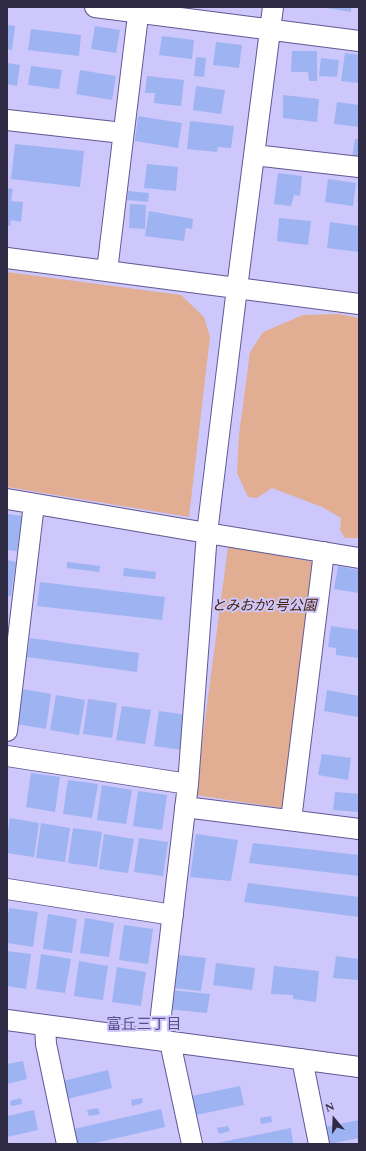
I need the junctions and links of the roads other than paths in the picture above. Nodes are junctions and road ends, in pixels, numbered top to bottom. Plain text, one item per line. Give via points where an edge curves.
1 (95, 7) edge
2 (273, 7) edge
3 (139, 10) edge
4 (270, 30) junction
5 (359, 41) edge
6 (7, 120) edge
7 (123, 133) junction
8 (254, 154) junction
9 (359, 168) edge
10 (7, 258) edge
11 (107, 271) junction
12 (236, 288) junction
13 (359, 304) edge
14 (7, 499) edge
15 (34, 504) junction
16 (207, 533) junction
17 (324, 552) junction
18 (359, 558) edge
19 (14, 617) edge
20 (7, 731) edge
21 (7, 756) edge
22 (188, 784) junction
23 (185, 807) junction
24 (291, 820) junction
25 (359, 829) edge
26 (7, 888) edge
27 (173, 915) junction
28 (7, 1020) edge
29 (45, 1025) junction
30 (164, 1041) junction
31 (302, 1060) junction
32 (359, 1067) edge
33 (68, 1144) edge
34 (192, 1144) edge
35 (319, 1144) edge

1 - 3 street
2 - 4 street
3 - 4 street
3 - 7 street
4 - 5 street
4 - 8 street
6 - 7 street
7 - 11 street
8 - 9 street
8 - 12 street
10 - 11 street
11 - 12 street
12 - 13 street
12 - 16 street
14 - 15 street
15 - 16 street
15 - 19 street
16 - 17 street
16 - 22 street
17 - 18 street
17 - 24 street
19 - 20 street
21 - 22 street
22 - 23 street
23 - 24 street
23 - 27 street
24 - 25 street
26 - 27 street
27 - 30 street
28 - 29 street
29 - 30 street
29 - 33 street via 46,1044
30 - 31 street
30 - 34 street
31 - 32 street
31 - 35 street

